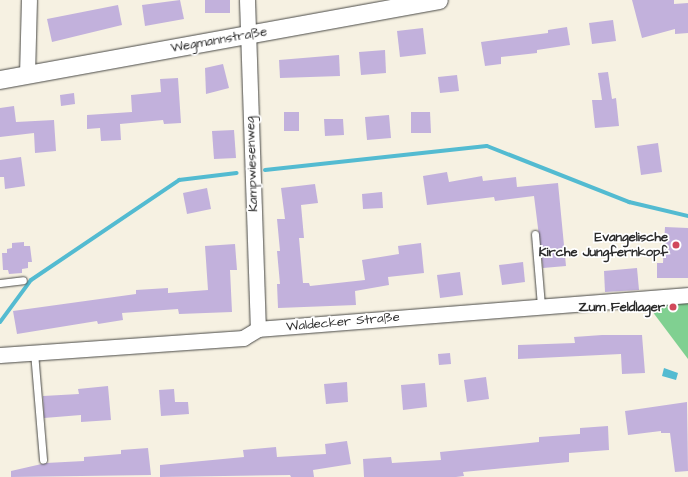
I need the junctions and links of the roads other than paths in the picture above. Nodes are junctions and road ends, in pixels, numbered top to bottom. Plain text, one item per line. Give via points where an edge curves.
1 (29, 0) edge
2 (247, 0) edge
3 (438, 0) edge
4 (247, 35) junction
5 (28, 75) junction
6 (0, 80) edge
7 (535, 234) dead end
8 (23, 280) dead end
9 (0, 283) edge
10 (688, 295) edge
11 (541, 306) junction
12 (258, 329) junction
13 (34, 352) junction
14 (0, 355) edge
15 (43, 460) dead end

1 - 5 street
2 - 4 street, Kampwiesenweg
3 - 4 street, Wegmannstraße
4 - 5 street, Wegmannstraße
4 - 12 street, Kampwiesenweg
5 - 6 street, Wegmannstraße
7 - 11 lane
8 - 9 lane
10 - 11 street, Waldecker Straße
11 - 12 street, Waldecker Straße
12 - 13 street, Waldecker Straße via 243,338
13 - 14 street, Waldecker Straße
13 - 15 lane

